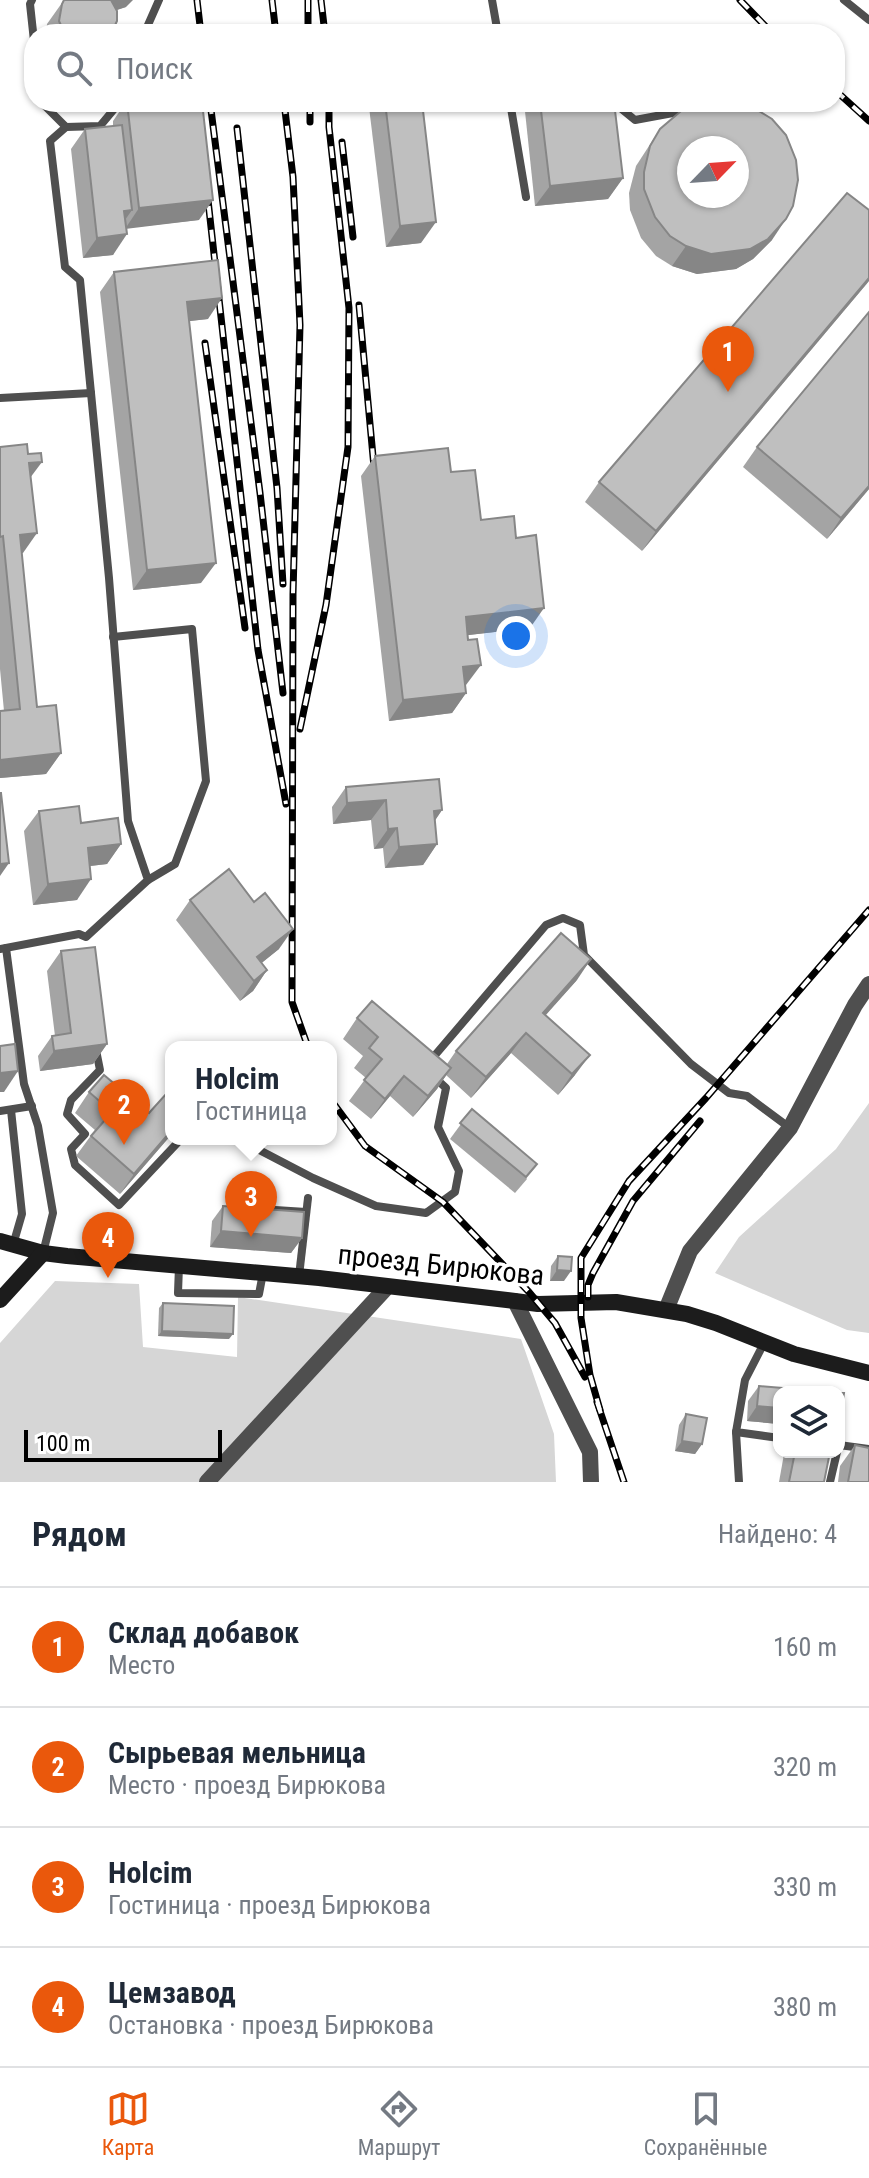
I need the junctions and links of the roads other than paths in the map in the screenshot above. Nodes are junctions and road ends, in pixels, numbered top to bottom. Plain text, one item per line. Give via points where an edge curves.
1 (159, 0) edge
2 (492, 0) edge
3 (844, 0) edge
4 (31, 1) edge
5 (869, 20) edge
6 (33, 24) edge
7 (148, 24) edge
8 (496, 24) edge
9 (51, 112) edge
10 (112, 112) edge
11 (512, 112) edge
12 (625, 112) edge
13 (678, 112) edge
14 (66, 127) junction
15 (526, 197) dead end
16 (91, 393) junction
17 (0, 398) edge
18 (113, 637) junction
19 (148, 880) junction
20 (79, 934) junction
21 (3, 949) edge
22 (81, 949) edge
23 (869, 984) edge
24 (95, 1040) edge
25 (32, 1106) junction
26 (11, 1110) junction
27 (0, 1111) edge
28 (790, 1128) junction
29 (175, 1145) edge
30 (250, 1145) edge
31 (308, 1198) dead end
32 (261, 1209) edge
33 (306, 1212) junction
34 (6, 1243) edge
35 (43, 1253) junction
36 (179, 1266) junction
37 (263, 1273) junction
38 (299, 1276) junction
39 (387, 1287) junction
40 (0, 1300) edge
41 (515, 1301) junction
42 (666, 1310) junction
43 (764, 1342) junction
44 (869, 1373) edge
45 (736, 1432) junction
46 (773, 1437) edge
47 (845, 1446) edge
48 (869, 1449) edge
49 (836, 1458) edge
50 (207, 1482) edge
51 (591, 1482) edge
52 (739, 1482) edge
53 (830, 1482) edge

1 - 7 lane
2 - 8 lane
3 - 5 lane
4 - 6 lane
9 - 14 lane
10 - 14 lane via 100,126
11 - 15 lane
12 - 13 lane via 635,120
14 - 16 lane via 50,141 65,267 80,280
16 - 17 lane
16 - 18 lane
18 - 19 lane via 128,821
18 - 19 lane via 192,629 206,781 175,864
19 - 20 lane via 86,937
20 - 21 lane
20 - 22 lane
21 - 25 lane
23 - 28 street
24 - 29 lane via 100,1070 71,1100 67,1114 85,1134 71,1149 75,1165 119,1205
25 - 26 lane
25 - 35 lane via 53,1213
26 - 27 lane
26 - 34 lane via 22,1214
28 - 30 lane via 691,1064 584,955 580,925 563,918 546,925 428,1063 429,1073 446,1088 438,1127 459,1171 455,1192 443,1202 426,1213 376,1206
28 - 42 street via 690,1251
31 - 33 lane
32 - 33 lane
33 - 38 lane
34 - 35 street, проезд Бирюкова
35 - 36 street, проезд Бирюкова
35 - 40 street
36 - 37 street, проезд Бирюкова
36 - 37 lane via 178,1293 259,1294
37 - 38 street, проезд Бирюкова
38 - 39 street, проезд Бирюкова
39 - 41 street, проезд Бирюкова
39 - 50 street
41 - 42 street, проезд Бирюкова via 616,1302
41 - 51 street via 590,1452
42 - 43 street, проезд Бирюкова
43 - 44 street, проезд Бирюкова
43 - 45 lane via 745,1380
45 - 46 lane
45 - 52 lane
47 - 48 lane
49 - 53 lane

